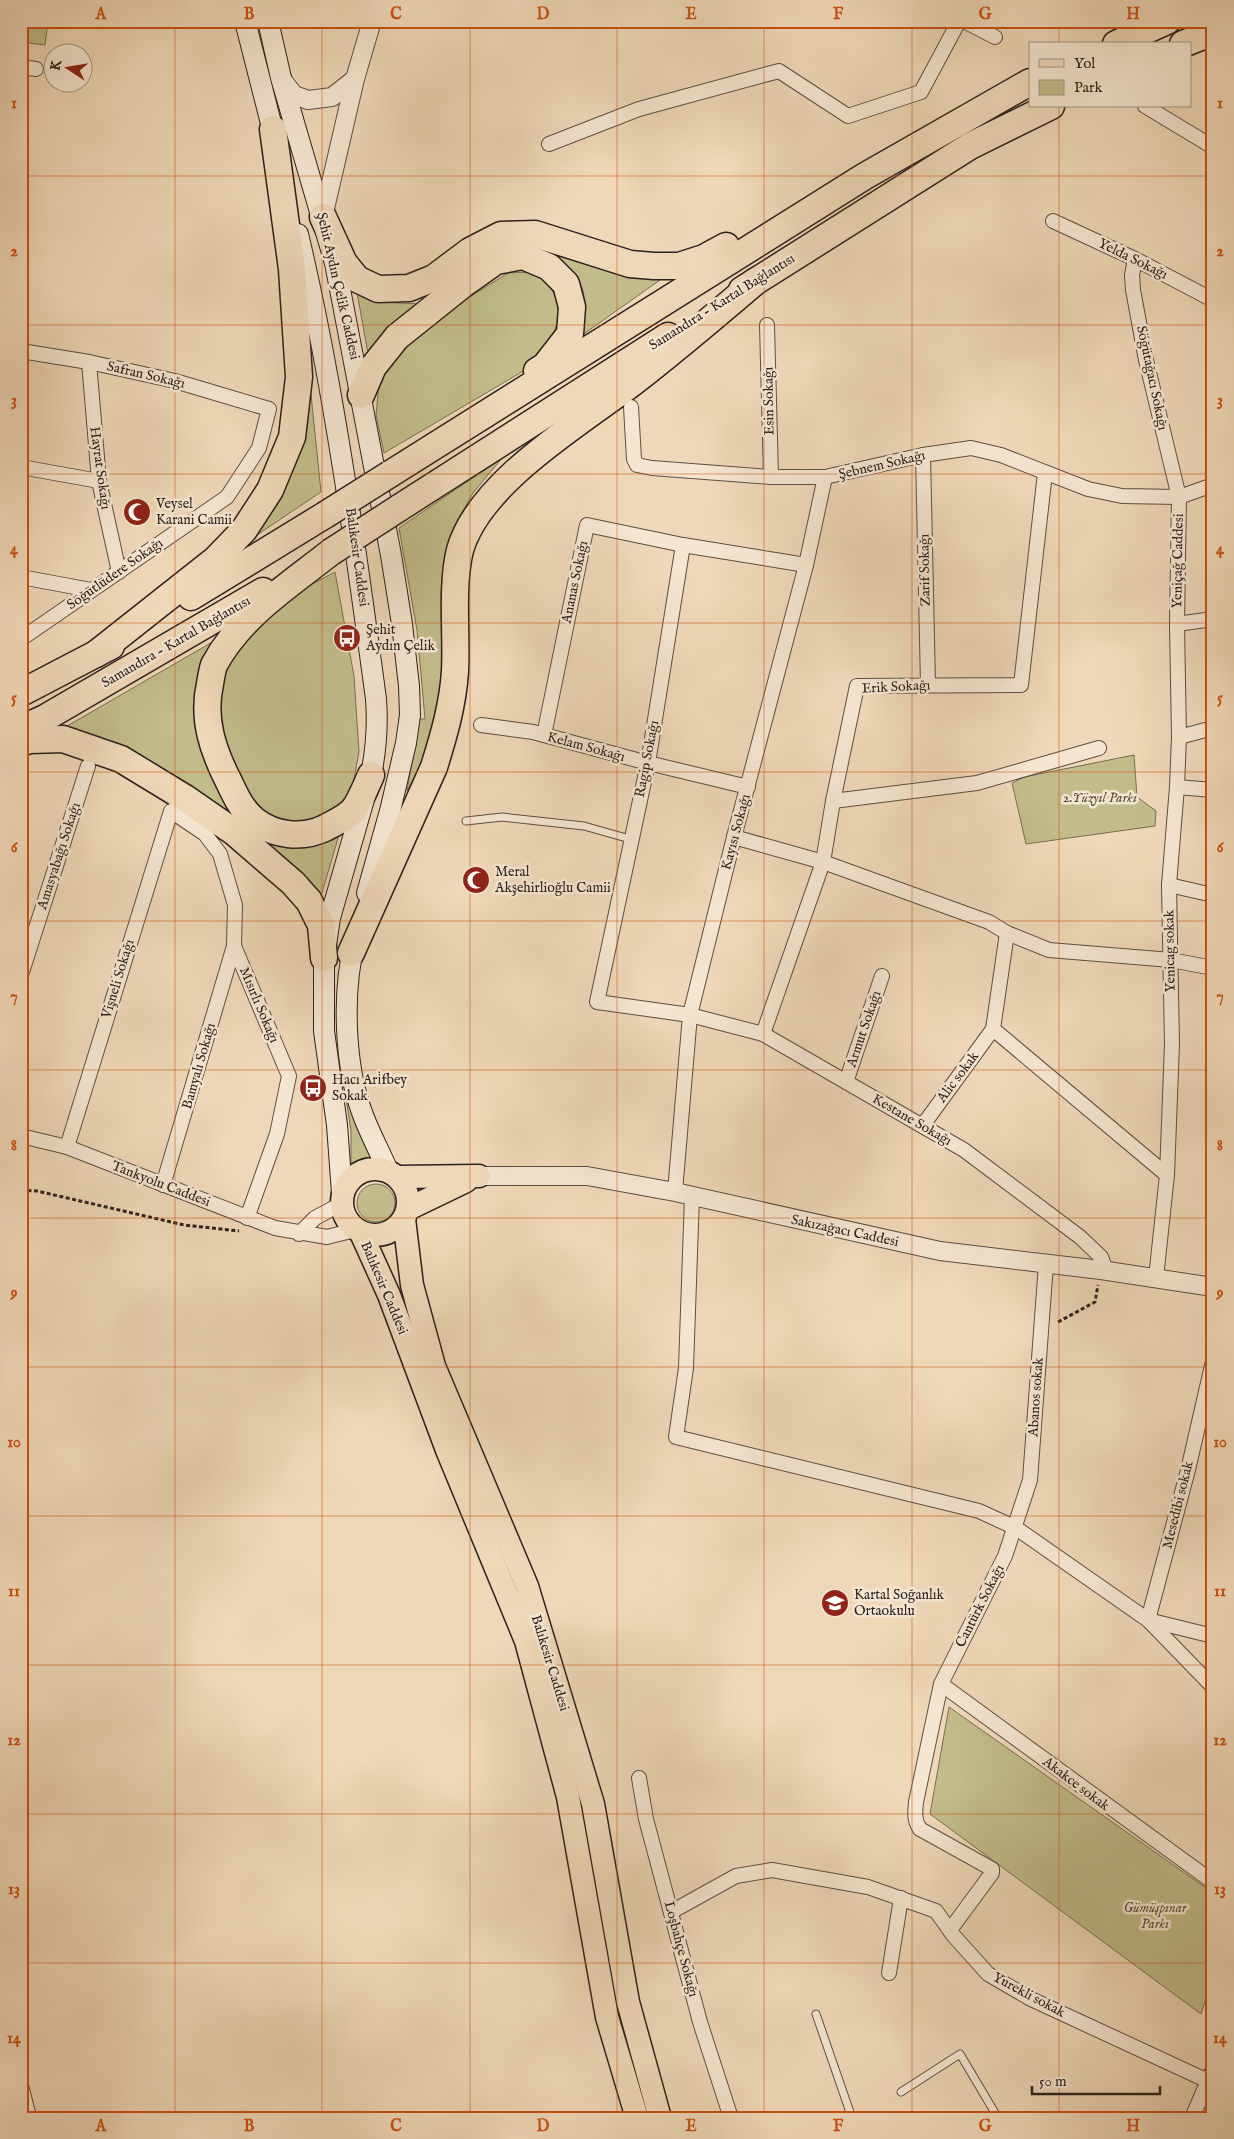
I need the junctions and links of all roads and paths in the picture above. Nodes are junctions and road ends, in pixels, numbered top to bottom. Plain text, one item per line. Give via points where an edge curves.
1 (245, 21) edge
2 (268, 21) edge
3 (372, 21) edge
4 (959, 21) edge
5 (964, 21) edge
6 (1167, 21) edge
7 (1213, 32) edge
8 (995, 37) dead end
9 (1120, 42) edge
10 (1188, 42) edge
11 (21, 66) edge
12 (36, 69) dead end
13 (281, 78) junction
14 (355, 79) junction
15 (1029, 83) edge
16 (1047, 108) edge
17 (1148, 108) edge
18 (273, 129) junction
19 (549, 144) dead end
20 (1213, 147) edge
21 (865, 176) junction
22 (323, 217) junction
23 (1053, 221) dead end
24 (1135, 259) junction
25 (756, 281) junction
26 (1213, 300) edge
27 (767, 325) dead end
28 (21, 351) edge
29 (89, 362) junction
30 (361, 394) junction
31 (630, 407) dead end
32 (269, 409) joint
33 (924, 455) junction
34 (21, 467) edge
35 (1045, 472) junction
36 (390, 474) junction
37 (771, 476) junction
38 (825, 477) junction
39 (99, 481) junction
40 (1213, 485) edge
41 (1178, 497) junction
42 (683, 545) junction
43 (331, 552) junction
44 (806, 565) junction
45 (119, 572) junction
46 (21, 577) edge
47 (91, 590) junction
48 (1213, 619) edge
49 (1177, 624) junction
50 (21, 640) edge
51 (96, 654) junction
52 (928, 685) junction
53 (21, 694) edge
54 (481, 725) dead end
55 (1213, 728) edge
56 (21, 729) edge
57 (544, 735) junction
58 (1179, 736) junction
59 (21, 743) edge
60 (1098, 748) dead end
61 (648, 763) junction
62 (88, 766) dead end
63 (371, 776) junction
64 (748, 787) junction
65 (1177, 787) junction
66 (1213, 790) edge
67 (833, 800) junction
68 (171, 811) joint
69 (466, 822) dead end
70 (734, 837) junction
71 (630, 839) junction
72 (823, 862) junction
73 (1169, 885) junction
74 (1213, 896) edge
75 (1007, 933) junction
76 (234, 946) junction
77 (351, 953) junction
78 (324, 958) junction
79 (1171, 960) junction
80 (1213, 968) edge
81 (21, 975) edge
82 (882, 976) dead end
83 (690, 1015) junction
84 (994, 1029) junction
85 (763, 1034) junction
86 (846, 1082) junction
87 (922, 1124) junction
88 (21, 1136) edge
89 (67, 1147) junction
90 (393, 1174) junction
91 (1168, 1175) junction
92 (479, 1176) junction
93 (164, 1185) junction
94 (21, 1190) edge
95 (684, 1194) junction
96 (342, 1198) junction
97 (406, 1214) junction
98 (246, 1225) junction
99 (358, 1231) junction
100 (299, 1234) junction
101 (1046, 1264) junction
102 (1104, 1270) junction
103 (1156, 1278) junction
104 (1213, 1287) edge
105 (1058, 1322) dead end
106 (1213, 1361) edge
107 (1016, 1528) junction
108 (1148, 1620) junction
109 (1213, 1636) edge
110 (941, 1684) junction
111 (1213, 1687) edge
112 (639, 1778) dead end
113 (1213, 1882) edge
114 (901, 1898) junction
115 (671, 1912) junction
116 (950, 1930) junction
117 (889, 1973) dead end
118 (816, 2014) dead end
119 (21, 2071) edge
120 (1210, 2080) edge
121 (902, 2092) dead end
122 (33, 2118) edge
123 (637, 2118) edge
124 (660, 2118) edge
125 (731, 2118) edge
126 (852, 2118) edge
127 (998, 2118) edge
128 (1192, 2118) edge

1 - 18 main road
2 - 13 main road, Şehit Aydın Çelik Caddesi
3 - 14 street
4 - 19 street via 921,92 848,116 779,71 639,109
5 - 8 street
6 - 9 highway
7 - 10 highway
11 - 12 street
13 - 14 street via 294,95 308,100 332,97
13 - 22 main road, Şehit Aydın Çelik Caddesi
14 - 22 street
15 - 21 highway
16 - 25 highway, Samandıra - Kartal Bağlantısı via 970,146
17 - 20 street
18 - 51 highway via 294,289 299,377 292,437 270,490 244,530 214,560
18 - 63 main road, Balıkesir Caddesi via 306,268 349,497 376,699 376,751
21 - 22 highway via 704,258 679,266 630,264 535,234 501,235 470,251 434,278 410,288 378,289 357,279 344,263
21 - 36 highway
22 - 30 main road, Şehit Aydın Çelik Caddesi
23 - 24 street, Yelda Sokağı
24 - 26 street, Yelda Sokağı
24 - 41 street, Söğütağacı Sokağı via 1133,290
25 - 43 highway, Samandıra - Kartal Bağlantısı, bridge
25 - 77 highway via 632,383 540,452 492,494 473,522 460,550 454,689 444,737 431,774
27 - 37 street, Esin Sokağı
28 - 29 street, Safran Sokağı
29 - 32 street, Safran Sokağı via 175,381
29 - 39 street, Hayrat Sokağı
30 - 36 highway via 373,367 397,337 496,261 523,256 549,267 566,284 572,307 570,334 545,366
30 - 77 main road, Şehit Aydın Çelik Caddesi via 402,624 410,715 396,786
31 - 37 street, Şebnem Sokağı via 637,466
32 - 45 street, Söğütlüdere Sokağı via 259,448 226,497
33 - 35 street, Şebnem Sokağı via 954,449 987,450
33 - 38 street, Şebnem Sokağı
33 - 52 street, Zarif Sokağı
34 - 39 street
35 - 41 street, Şebnem Sokağı via 1103,493
35 - 52 street, Erik Sokağı via 1021,685
36 - 51 highway, bridge
37 - 38 street, Şebnem Sokağı
38 - 44 street, Kayısı Sokağı
39 - 45 street, Hayrat Sokağı
40 - 41 street, Şebnem Sokağı
41 - 49 street, Yeniçağ Caddesi
42 - 44 street
42 - 57 street, Ananas Sokağı via 587,525
42 - 61 street, Ragip Sokağı
43 - 56 highway, Samandıra - Kartal Bağlantısı
43 - 63 highway via 251,615 230,641 214,667 208,692 210,737 220,764 253,820 267,829 289,835 315,833 335,823 353,810
44 - 64 street, Kayısı Sokağı
45 - 47 street, Söğütlüdere Sokağı
46 - 47 street
47 - 50 street, Söğütlüdere Sokağı
48 - 49 street
49 - 58 street, Yenicag sokak
51 - 53 highway
52 - 67 street, Erik Sokağı via 857,686
54 - 57 street, Kelam Sokağı
55 - 58 street
57 - 61 street, Kelam Sokağı
58 - 65 street, Yenicag sokak
59 - 78 highway via 63,739 121,759 234,832 309,901 321,925
60 - 67 street via 977,783
61 - 64 street, Kelam Sokağı
61 - 71 street, Ragip Sokağı
62 - 81 street, Amasyabağı Sokağı
63 - 78 main road, Balıkesir Caddesi via 330,918
64 - 70 street, Kayısı Sokağı
65 - 66 street
65 - 73 street, Yenicag sokak
67 - 72 street, Erik Sokağı
68 - 76 street, Mısırlı Sokağı via 205,834 220,854 235,905
68 - 89 street, Vişneli Sokağı
69 - 71 lane via 502,817 584,826
70 - 72 street
70 - 83 street, Kayısı Sokağı
71 - 83 street, Ragip Sokağı via 597,1002
72 - 75 street via 989,922
72 - 85 street, Erik Sokağı
73 - 74 street
73 - 79 street, Yenicag sokak
75 - 79 street via 1049,950
75 - 84 street
76 - 93 street, Bamyalı Sokağı
76 - 98 street, Mısırlı Sokağı via 289,1076 277,1134
77 - 90 main road via 347,1019 354,1084 362,1114
78 - 96 main road, Balıkesir Caddesi via 324,1031 337,1125
79 - 80 street
79 - 91 street, Yenicag sokak
82 - 86 street, Armut Sokağı
83 - 85 street, Kestane Sokağı
83 - 95 street, Kayısı Sokağı
84 - 87 street, Alic sokak
84 - 91 street
85 - 86 street, Kestane Sokağı
86 - 87 street, Kestane Sokağı
87 - 102 street, Kestane Sokağı via 964,1150 1080,1237 1100,1257
88 - 89 street, Tankyolu Caddesi
89 - 93 street, Tankyolu Caddesi
90 - 92 main road
90 - 96 main road via 377,1168 365,1170 347,1184
90 - 97 main road via 405,1187 408,1198
91 - 103 street, Yenicag sokak
92 - 95 street, Sakızağacı Caddesi via 587,1176
92 - 97 main road
93 - 98 street, Tankyolu Caddesi
94 - 98 path via 184,1225
95 - 101 street, Sakızağacı Caddesi via 940,1251
95 - 107 street, Kayısı Sokağı via 686,1368 676,1437 979,1511
96 - 99 main road via 343,1214
96 - 100 street
97 - 99 main road via 397,1228 388,1233 378,1236
97 - 124 main road, Balıkesir Caddesi via 412,1285 434,1366 526,1586 593,1804 628,2002
98 - 100 street, Tankyolu Caddesi
99 - 100 street, Tankyolu Caddesi via 327,1237
99 - 123 main road, Balıkesir Caddesi via 389,1295 526,1641 568,1797 607,2017
101 - 102 street, Sakızağacı Caddesi
101 - 107 street, Abanos sokak via 1030,1480
102 - 103 street, Sakızağacı Caddesi
102 - 105 path via 1095,1302
103 - 104 street, Sakızağacı Caddesi
106 - 108 street, Mesedibi sokak
107 - 108 street
107 - 110 street, Cantürk Sokağı
108 - 109 street
108 - 111 street
110 - 113 street, Akakce sokak
110 - 116 street, Cantürk Sokağı via 916,1802 916,1822 928,1835 992,1869
112 - 115 street, Loşbahçe Sokağı via 646,1819
114 - 115 street, Yurekli sokak via 868,1886 772,1870 736,1876
114 - 116 street, Yurekli sokak via 936,1911
114 - 117 street
115 - 125 street, Loşbahçe Sokağı via 700,2022
116 - 120 street, Yurekli sokak via 988,1974 1030,1999
118 - 126 lane
119 - 122 lane
120 - 128 street
121 - 127 lane via 960,2054

